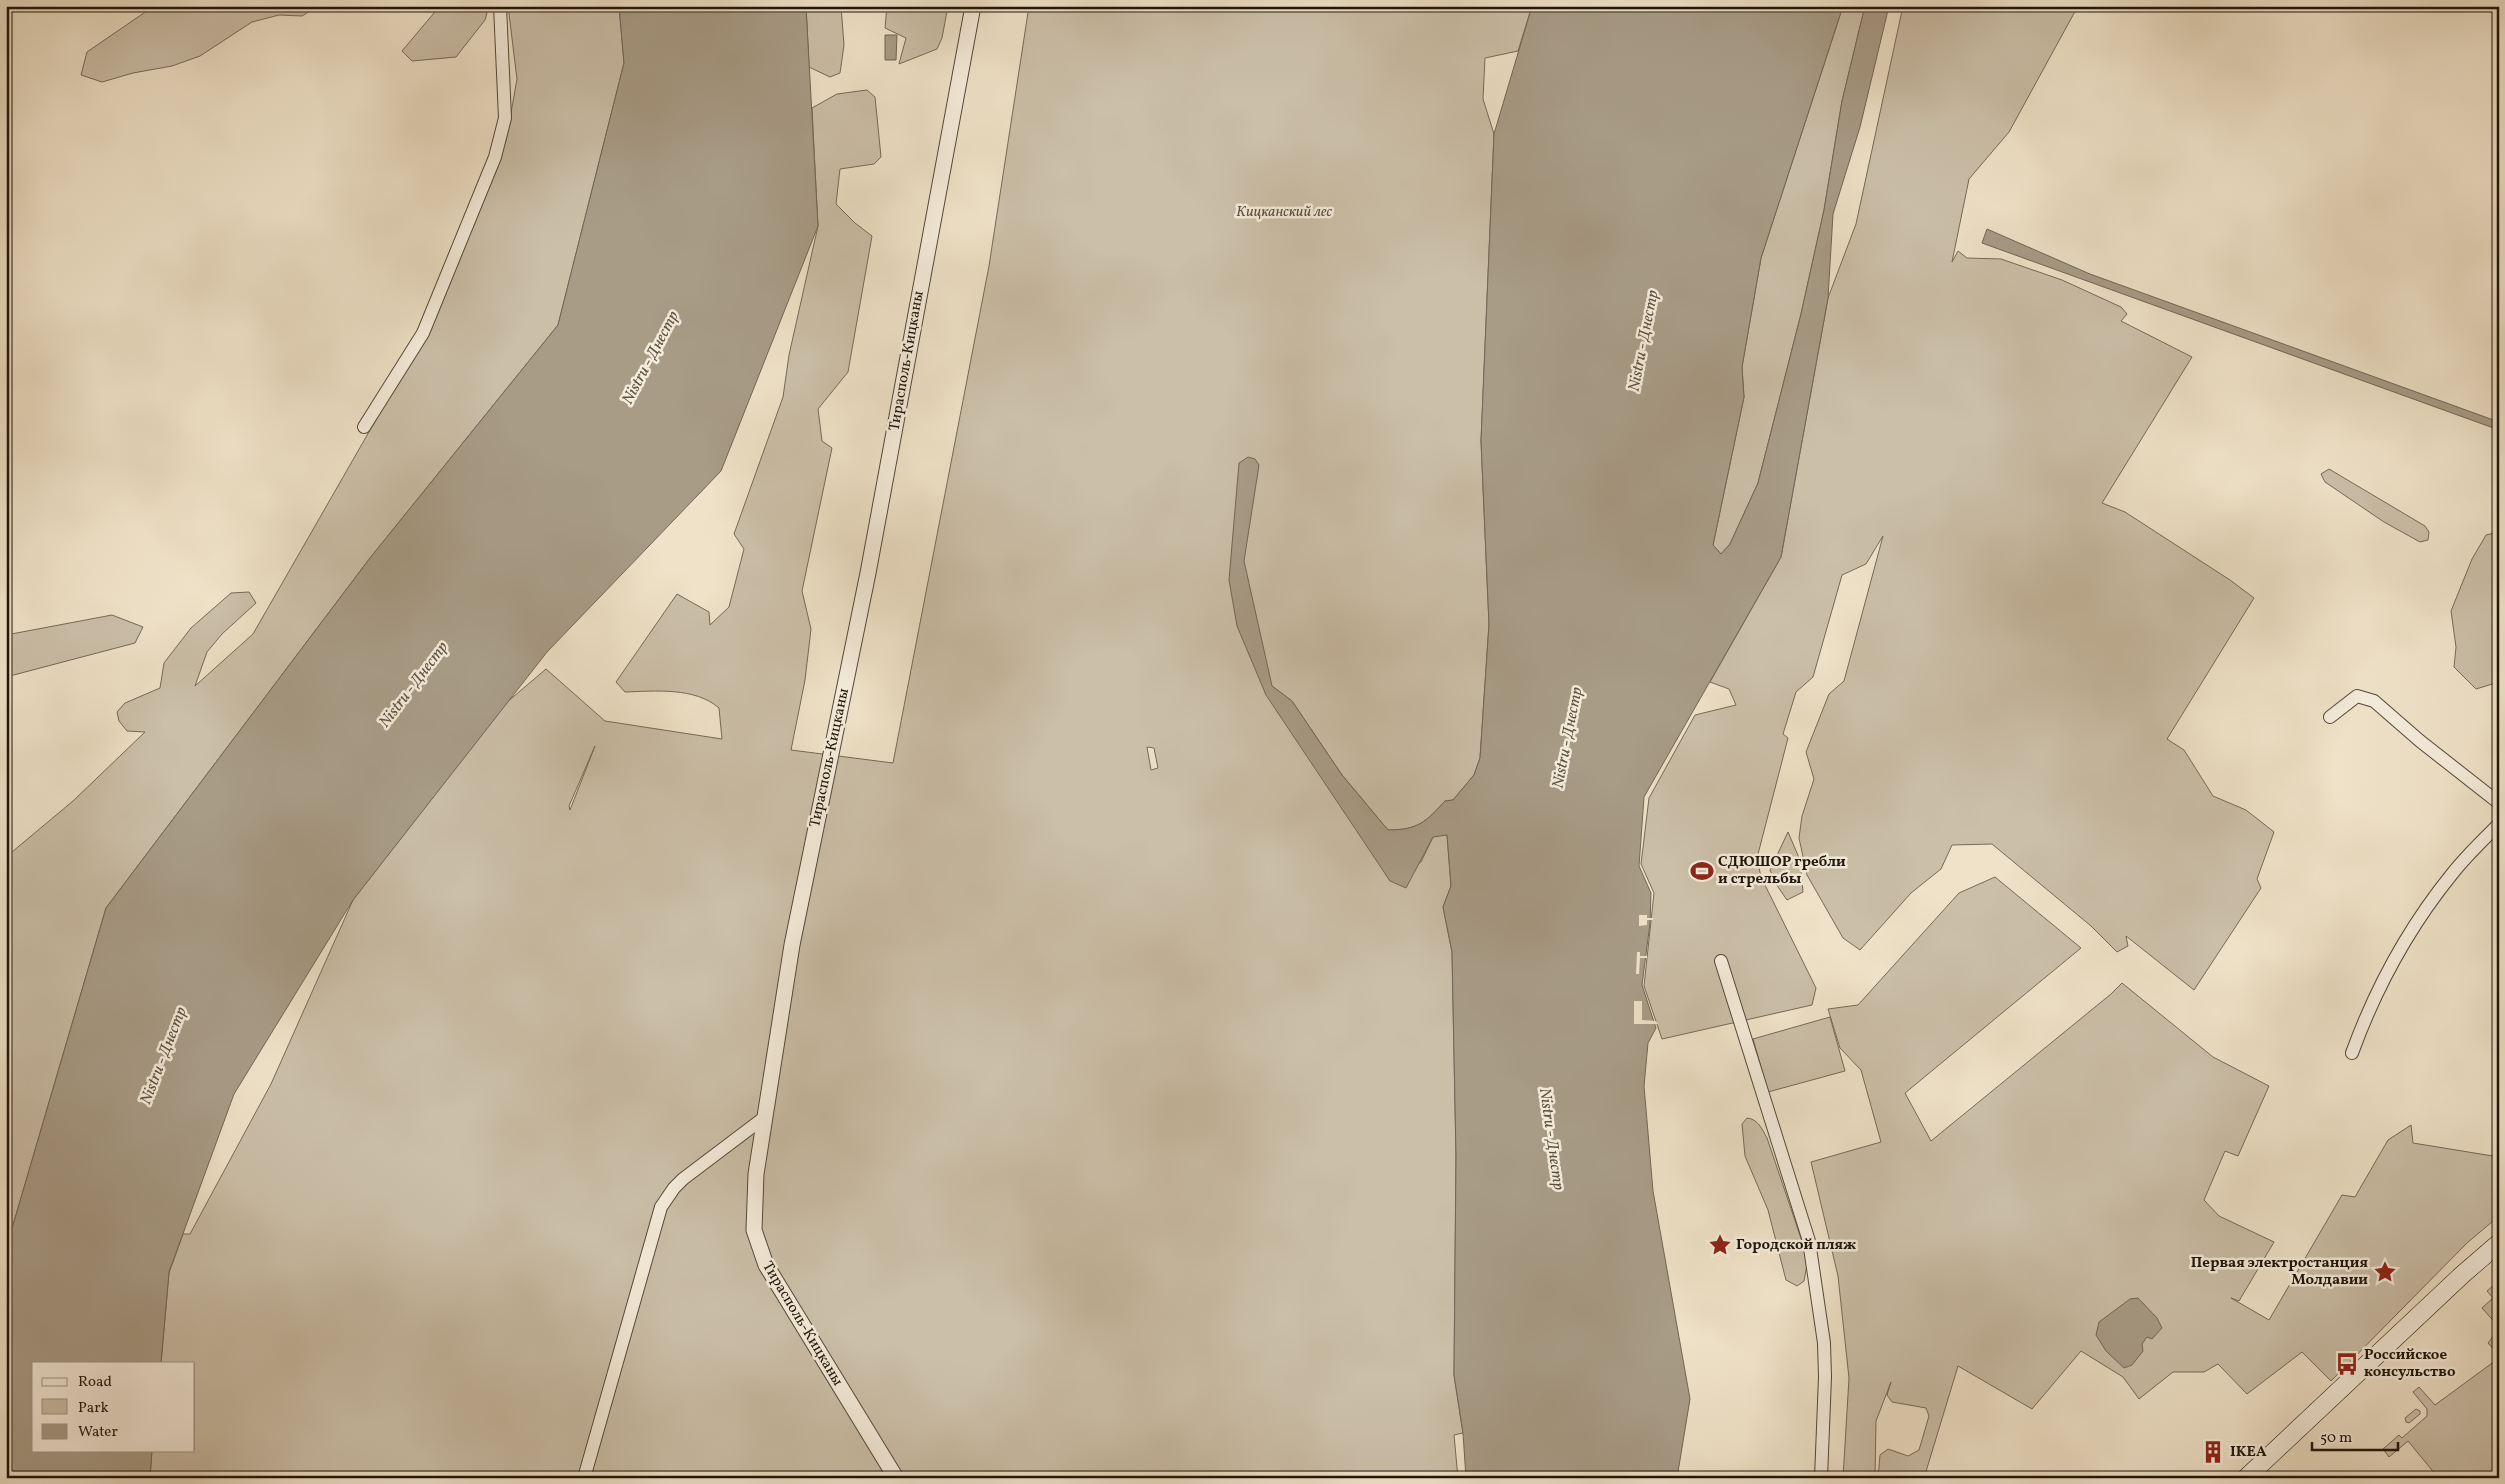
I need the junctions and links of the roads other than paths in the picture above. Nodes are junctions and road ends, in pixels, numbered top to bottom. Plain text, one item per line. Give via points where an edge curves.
1 (500, 6) edge
2 (973, 6) edge
3 (364, 427) dead end
4 (2330, 717) dead end
5 (2499, 803) edge
6 (2499, 824) edge
7 (1720, 961) dead end
8 (2352, 1054) dead end
9 (765, 1116) junction
10 (2499, 1243) edge
11 (584, 1478) edge
12 (896, 1478) edge
13 (1821, 1478) edge
14 (2246, 1478) edge

1 - 3 street via 505,118 495,157 423,333
2 - 9 street, Тирасполь-Кицканы via 868,573 792,945
4 - 5 street via 2357,696 2374,701
6 - 8 street via 2453,872 2432,900 2382,982
7 - 13 street via 1808,1242 1824,1343
9 - 11 street via 683,1179 661,1208
9 - 12 street, Тирасполь-Кицканы via 753,1206 759,1250 772,1279
10 - 14 main road

